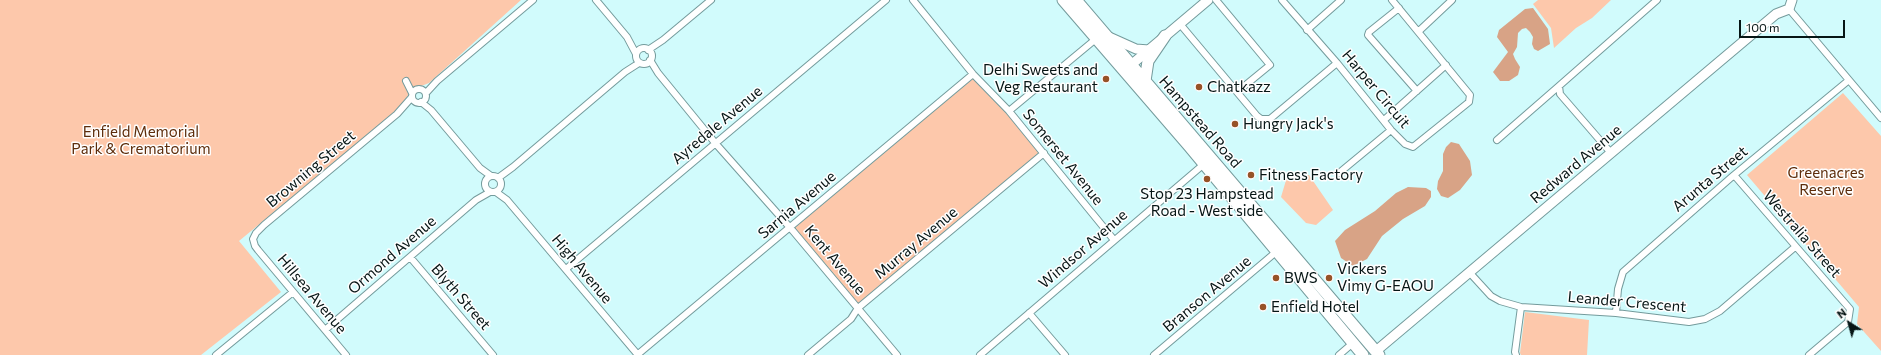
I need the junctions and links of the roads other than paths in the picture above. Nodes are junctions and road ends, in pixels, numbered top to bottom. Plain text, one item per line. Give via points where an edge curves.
1 (533, 0) edge
2 (596, 0) edge
3 (711, 0) edge
4 (886, 0) edge
5 (913, 0) edge
6 (1063, 0) edge
7 (1076, 0) edge
8 (1208, 0) edge
9 (1216, 0) edge
10 (1282, 0) edge
11 (1341, 0) edge
12 (1392, 0) edge
13 (1452, 0) edge
14 (1657, 0) edge
15 (1792, 0) edge
16 (1399, 8) junction
17 (1789, 10) junction
18 (1180, 24) junction
19 (1307, 30) junction
20 (1418, 31) junction
21 (1103, 36) junction
22 (1165, 36) junction
23 (1149, 50) junction
24 (643, 56) junction
25 (1337, 63) junction
26 (1131, 65) junction
27 (1446, 65) junction
28 (974, 74) junction
29 (1849, 80) junction
30 (1143, 85) junction
31 (1558, 86) junction
32 (1417, 91) junction
33 (1237, 92) junction
34 (419, 96) junction
35 (1009, 112) junction
36 (1881, 118) edge
37 (1384, 120) junction
38 (1391, 130) junction
39 (1497, 140) dead end
40 (716, 144) junction
41 (1610, 153) junction
42 (1044, 154) junction
43 (1204, 164) junction
44 (1339, 173) dead end
45 (1734, 175) junction
46 (493, 184) junction
47 (790, 228) junction
48 (1114, 240) junction
49 (1286, 244) junction
50 (1795, 247) junction
51 (258, 250) joint
52 (1276, 252) junction
53 (410, 257) junction
54 (566, 269) junction
55 (1469, 272) junction
56 (293, 292) junction
57 (1521, 307) junction
58 (858, 308) junction
59 (1029, 313) junction
60 (1616, 313) junction
61 (325, 330) junction
62 (1362, 334) junction
63 (1353, 343) junction
64 (1375, 354) edge
65 (216, 355) edge
66 (346, 355) edge
67 (493, 355) edge
68 (638, 355) edge
69 (808, 355) edge
70 (897, 355) edge
71 (980, 355) edge
72 (1065, 355) edge
73 (1154, 355) edge
74 (1339, 355) edge
75 (1363, 355) edge
76 (1516, 355) edge
77 (1809, 355) edge

1 - 34 street, Browning Street
2 - 24 street, Kent Avenue
3 - 24 street, Ormond Avenue
4 - 40 street, Ayredale Avenue
5 - 28 street, Somerset Avenue
6 - 21 highway, Hampstead Road
7 - 21 highway, Hampstead Road
8 - 18 street
9 - 33 street via 1270,64
10 - 19 street, Harper Circuit
11 - 19 street
12 - 16 street, Harper Circuit
13 - 20 street
14 - 31 street
15 - 17 street
16 - 20 street, Harper Circuit
16 - 32 street via 1368,34
17 - 29 street
17 - 41 street, Redward Avenue via 1776,14
18 - 22 street
18 - 33 street
19 - 25 street, Harper Circuit
20 - 27 street, Harper Circuit
21 - 23 street via 1136,49
21 - 26 highway, Hampstead Road
21 - 30 highway, Hampstead Road
21 - 35 street
22 - 23 street
22 - 30 highway via 1148,61
23 - 26 street
24 - 40 street, Kent Avenue
24 - 46 street, Ormond Avenue
25 - 33 street via 1270,119 1261,119 1257,116
25 - 37 street, Harper Circuit
26 - 30 highway, Hampstead Road
27 - 32 street
27 - 38 street, Harper Circuit via 1468,91 1469,102 1413,147 1405,144
28 - 35 street, Somerset Avenue
28 - 47 street, Sarnia Avenue
29 - 36 street
29 - 45 street, Arunta Street
30 - 43 highway, Hampstead Road
30 - 49 highway, Hampstead Road
31 - 39 street
31 - 41 street via 1560,94
32 - 37 street
34 - 46 street, High Avenue
34 - 51 street, Browning Street via 256,233 254,239
35 - 42 street, Somerset Avenue
37 - 38 street, Harper Circuit
38 - 44 street
40 - 47 street, Kent Avenue
40 - 54 street, Ayredale Avenue
41 - 55 street, Redward Avenue
42 - 48 street, Somerset Avenue
42 - 58 street, Murray Avenue
43 - 48 street, Windsor Avenue
43 - 52 highway, Hampstead Road
45 - 50 street, Westralia Street
45 - 60 street, Arunta Street via 1623,272 1618,289
46 - 53 street, Ormond Avenue
46 - 54 street, High Avenue
47 - 58 street, Kent Avenue
47 - 68 street, Sarnia Avenue
48 - 59 street, Windsor Avenue
49 - 52 highway
49 - 62 highway, Hampstead Road
50 - 60 street, Leander Crescent via 1720,311 1705,319 1689,322
50 - 77 street, Westralia Street via 1850,309 1848,322
51 - 56 street, Hillsea Avenue
52 - 63 highway, Hampstead Road
52 - 73 street, Branson Avenue
53 - 61 street, Ormond Avenue
53 - 67 street, Blyth Street
54 - 68 street, High Avenue
55 - 57 street, Leander Crescent via 1490,296 1500,302
55 - 64 street, Redward Avenue
56 - 61 street, Hillsea Avenue
56 - 65 street
57 - 60 street, Leander Crescent
57 - 76 street
58 - 69 street, Murray Avenue via 851,319
58 - 70 street, Kent Avenue
59 - 71 street, Windsor Avenue
59 - 72 street
61 - 66 street, Hillsea Avenue
62 - 63 highway
62 - 64 highway, Hampstead Road
63 - 74 street
63 - 75 highway, Hampstead Road

